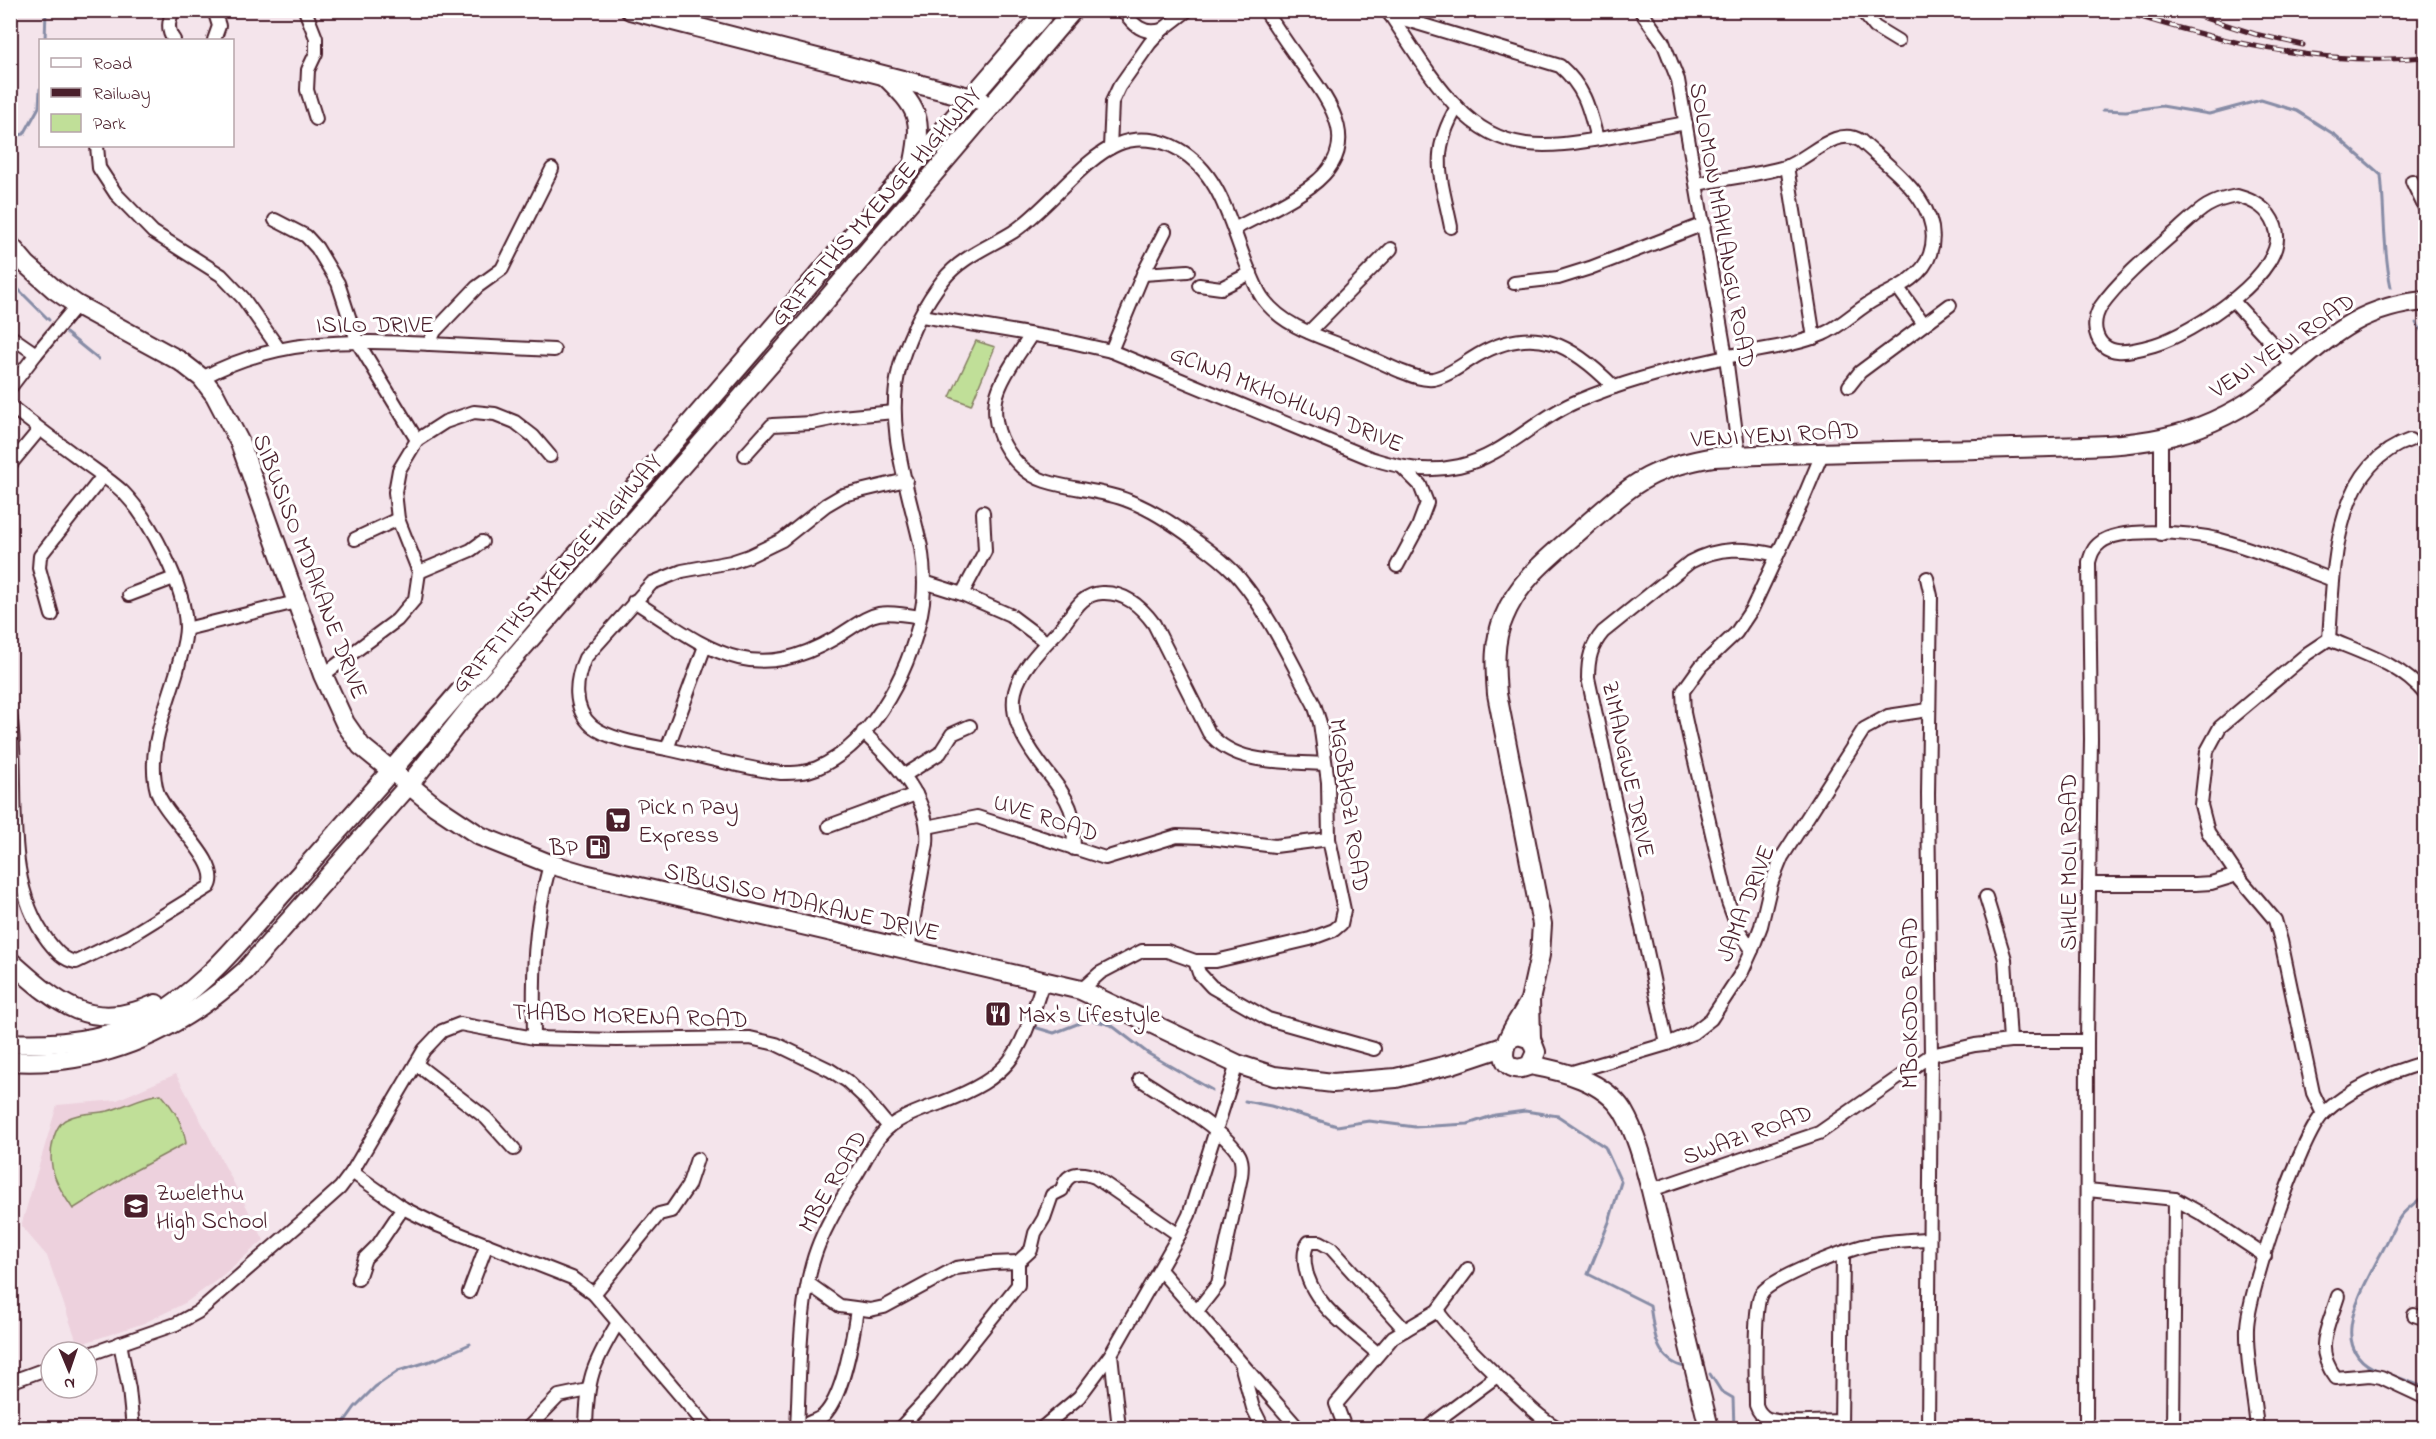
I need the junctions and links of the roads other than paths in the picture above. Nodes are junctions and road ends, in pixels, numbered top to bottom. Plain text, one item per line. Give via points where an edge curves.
1 (174, 10) edge
2 (214, 10) edge
3 (305, 10) edge
4 (630, 10) edge
5 (1047, 10) edge
6 (1073, 10) edge
7 (1123, 10) edge
8 (1188, 10) edge
9 (1265, 10) edge
10 (1640, 10) edge
11 (1861, 10) edge
12 (1389, 13) edge
13 (1162, 30) junction
14 (174, 39) edge
15 (214, 39) edge
16 (1898, 41) dead end
17 (884, 75) junction
18 (972, 97) junction
19 (994, 104) junction
20 (1457, 107) junction
21 (316, 119) dead end
22 (1686, 123) junction
23 (1597, 139) junction
24 (97, 147) edge
25 (1110, 148) junction
26 (914, 164) junction
27 (1787, 166) junction
28 (552, 169) dead end
29 (2412, 182) dead end
30 (1697, 184) junction
31 (2426, 210) edge
32 (275, 220) dead end
33 (1704, 224) junction
34 (1451, 227) dead end
35 (1234, 229) junction
36 (1165, 231) dead end
37 (10, 245) edge
38 (1391, 249) dead end
39 (1188, 271) dead end
40 (1251, 273) junction
41 (1143, 274) junction
42 (1514, 283) dead end
43 (1199, 285) dead end
44 (1898, 288) junction
45 (2232, 300) junction
46 (2426, 301) edge
47 (77, 305) junction
48 (1950, 305) dead end
49 (922, 316) junction
50 (1924, 324) junction
51 (1309, 333) junction
52 (1031, 335) junction
53 (10, 336) edge
54 (1814, 338) junction
55 (357, 341) junction
56 (429, 344) junction
57 (279, 349) junction
58 (554, 350) dead end
59 (1111, 351) junction
60 (36, 354) junction
61 (1726, 357) junction
62 (2293, 366) junction
63 (202, 378) junction
64 (1848, 386) dead end
65 (1614, 387) junction
66 (10, 388) edge
67 (10, 406) edge
68 (894, 412) junction
69 (39, 429) junction
70 (2161, 438) junction
71 (417, 440) junction
72 (2410, 440) dead end
73 (1822, 454) junction
74 (745, 455) dead end
75 (550, 456) dead end
76 (1739, 456) junction
77 (10, 465) edge
78 (1403, 468) junction
79 (103, 476) junction
80 (906, 480) junction
81 (983, 512) dead end
82 (398, 519) junction
83 (2161, 534) junction
84 (355, 539) dead end
85 (482, 542) dead end
86 (1777, 555) junction
87 (1397, 566) dead end
88 (419, 572) junction
89 (174, 578) junction
90 (1927, 578) dead end
91 (2333, 580) junction
92 (924, 582) junction
93 (962, 594) junction
94 (129, 595) dead end
95 (634, 601) junction
96 (296, 602) junction
97 (52, 615) dead end
98 (920, 618) junction
99 (186, 629) junction
100 (2329, 639) junction
101 (1046, 642) junction
102 (705, 646) junction
103 (323, 675) junction
104 (2426, 695) edge
105 (1928, 710) junction
106 (10, 713) edge
107 (970, 726) dead end
108 (863, 732) junction
109 (667, 749) junction
110 (1324, 764) junction
111 (391, 772) junction
112 (905, 775) junction
113 (408, 786) junction
114 (916, 794) junction
115 (829, 826) dead end
116 (927, 827) junction
117 (1329, 839) junction
118 (1074, 849) junction
119 (550, 864) junction
120 (2237, 875) junction
121 (2089, 884) junction
122 (1986, 897) dead end
123 (908, 950) junction
124 (1752, 950) junction
125 (10, 961) edge
126 (1195, 961) junction
127 (221, 963) junction
128 (1043, 982) junction
129 (1081, 990) junction
130 (1530, 1000) junction
131 (534, 1038) junction
132 (2010, 1041) junction
133 (2087, 1041) junction
134 (10, 1043) edge
135 (1667, 1044) junction
136 (1374, 1049) dead end
137 (1506, 1049) junction
138 (1533, 1052) junction
139 (1931, 1055) junction
140 (10, 1061) edge
141 (2426, 1062) edge
142 (416, 1064) junction
143 (1237, 1064) junction
144 (1563, 1072) junction
145 (1140, 1079) dead end
146 (2323, 1114) junction
147 (889, 1127) junction
148 (1215, 1131) junction
149 (514, 1149) dead end
150 (697, 1159) dead end
151 (352, 1172) junction
152 (1651, 1190) junction
153 (2088, 1190) junction
154 (2175, 1199) junction
155 (403, 1208) junction
156 (1179, 1235) junction
157 (1928, 1239) junction
158 (488, 1244) junction
159 (1843, 1253) junction
160 (2265, 1256) junction
161 (1018, 1262) junction
162 (1468, 1269) dead end
163 (1160, 1270) junction
164 (358, 1279) dead end
165 (808, 1284) junction
166 (469, 1292) dead end
167 (594, 1294) junction
168 (2338, 1296) dead end
169 (857, 1309) junction
170 (1197, 1311) junction
171 (1437, 1311) junction
172 (617, 1324) junction
173 (1405, 1330) junction
174 (120, 1343) junction
175 (99, 1351) edge
176 (1111, 1354) junction
177 (1378, 1354) junction
178 (1241, 1365) junction
179 (39, 1372) edge
180 (1497, 1376) junction
181 (10, 1382) edge
182 (588, 1390) junction
183 (2426, 1398) edge
184 (1431, 1425) dead end
185 (1841, 1425) edge
186 (589, 1426) edge
187 (133, 1428) edge
188 (528, 1428) edge
189 (708, 1428) edge
190 (799, 1428) edge
191 (900, 1428) edge
192 (1042, 1428) edge
193 (1119, 1428) edge
194 (1263, 1428) edge
195 (1298, 1428) edge
196 (1345, 1428) edge
197 (1559, 1428) edge
198 (1709, 1428) edge
199 (1928, 1428) edge
200 (2086, 1428) edge
201 (2173, 1428) edge
202 (2256, 1428) edge

1 - 14 street via 169,29
2 - 15 street via 219,26
3 - 21 street via 316,38 307,90
4 - 17 street
5 - 18 street, GRIFFITHS MXENGE HIGHWAY
6 - 19 street, GRIFFITHS MXENGE HIGHWAY
7 - 13 street via 1140,29
8 - 13 street
9 - 35 street via 1327,99 1338,121 1340,142 1326,172 1312,186
10 - 22 street, SOLOMON MAHLANGU ROAD via 1671,60
11 - 16 street via 1875,27
12 - 20 street
12 - 23 street via 1560,66 1582,90
13 - 25 street via 1149,43 1112,102
17 - 18 street
17 - 26 street via 906,96 916,116
18 - 19 street
18 - 26 street, GRIFFITHS MXENGE HIGHWAY
19 - 113 street, GRIFFITHS MXENGE HIGHWAY via 469,709
20 - 23 street via 1481,128 1529,146
20 - 34 street via 1440,145 1440,169
22 - 23 street
22 - 30 street, SOLOMON MAHLANGU ROAD
24 - 57 street via 99,168 116,194 153,232 221,275 243,298
25 - 35 street via 1140,139 1179,149 1201,166 1216,188
25 - 49 street via 1015,230 956,266
26 - 111 street, GRIFFITHS MXENGE HIGHWAY
27 - 30 street
27 - 44 street, GCINA MKHOHLWA DRIVE via 1836,139 1854,136 1913,190 1924,206 1933,240 1926,265
27 - 54 street
28 - 56 street via 502,269 477,287 435,331
29 - 31 street
30 - 33 street, SOLOMON MAHLANGU ROAD
32 - 55 street via 306,236 317,248 338,283
33 - 42 street via 1580,272
33 - 61 street, SOLOMON MAHLANGU ROAD
35 - 40 street
36 - 41 street
37 - 47 street, SIBUSISO MDAKANE DRIVE via 27,265
38 - 51 street
39 - 41 street
40 - 43 street via 1221,288
40 - 51 street via 1271,308
41 - 59 street
44 - 50 street
44 - 54 street, GCINA MKHOHLWA DRIVE
45 - 45 street via 2265,270 2277,245 2272,218 2252,200 2237,196 2204,207 2146,257 2096,316 2098,340 2115,352 2157,345
45 - 62 street
46 - 62 street, VENI YENI ROAD via 2378,309 2330,336
47 - 60 street
47 - 63 street, SIBUSISO MDAKANE DRIVE via 180,361
48 - 50 street
49 - 52 street, GCINA MKHOHLWA DRIVE
49 - 68 street via 901,362
50 - 64 street via 1860,372
51 - 65 street via 1402,372 1431,379 1496,345 1528,338 1567,349 1586,360
52 - 59 street, GCINA MKHOHLWA DRIVE
52 - 110 street, MGOBHOZI ROAD via 1004,378 995,403 1000,435 1016,462 1042,480 1127,500 1150,510 1193,538 1239,577 1314,704
53 - 60 street
54 - 61 street, GCINA MKHOHLWA DRIVE
55 - 56 street, ISILO DRIVE
55 - 57 street, ISILO DRIVE
55 - 71 street
56 - 58 street, ISILO DRIVE
57 - 63 street, ISILO DRIVE via 226,365
59 - 78 street, GCINA MKHOHLWA DRIVE
60 - 66 street
61 - 65 street, GCINA MKHOHLWA DRIVE
61 - 76 street, SOLOMON MAHLANGU ROAD
62 - 70 street, VENI YENI ROAD via 2260,395 2222,417
63 - 96 street, SIBUSISO MDAKANE DRIVE via 240,443
65 - 78 street, GCINA MKHOHLWA DRIVE via 1576,401 1482,459 1433,471
67 - 69 street
68 - 74 street via 772,425
68 - 80 street
69 - 77 street
69 - 79 street
70 - 73 street, VENI YENI ROAD
70 - 83 street
71 - 75 street via 445,422 474,412 495,414 515,422
71 - 82 street via 399,470 395,492
72 - 91 street via 2385,452 2359,481 2340,531
73 - 76 street, VENI YENI ROAD
73 - 86 street
76 - 130 street, VENI YENI ROAD via 1694,460 1646,478 1532,572 1503,618 1497,640 1497,694 1542,924
78 - 87 street via 1420,485 1428,503
79 - 89 street via 141,515
79 - 97 street via 40,556 39,568
80 - 92 street via 921,547
80 - 95 street via 843,495 770,548 731,562 664,577
81 - 93 street via 985,551
82 - 84 street
82 - 88 street
83 - 91 street, SIHLE MOLI ROAD via 2217,539
83 - 121 street, SIHLE MOLI ROAD via 2113,536 2100,542 2089,562
85 - 88 street
86 - 124 street via 1736,633 1693,676 1682,695 1728,902 1738,929
86 - 135 street, ZIMANGWE DRIVE via 1729,549 1690,562 1603,632 1594,642 1588,661 1612,796
88 - 103 street via 418,588 408,610
89 - 94 street
89 - 99 street
90 - 105 street, MBOKODO ROAD via 1931,596
91 - 100 street
92 - 93 street
92 - 98 street
93 - 101 street via 1010,615
95 - 102 street
95 - 109 street via 585,658 579,672 577,697 581,711 603,733
96 - 99 street
96 - 103 street, SIBUSISO MDAKANE DRIVE
98 - 102 street via 874,614 788,659 741,659
98 - 108 street via 897,687
99 - 106 street via 156,745 154,777 160,803 204,855 211,883 206,890 128,937 76,962 68,961 45,937 27,898 17,850
100 - 104 street via 2404,673
100 - 120 street via 2220,727 2207,751 2203,819 2215,845
101 - 110 street via 1085,597 1105,593 1128,598 1154,624 1213,739 1249,757
101 - 118 street via 1018,677 1013,691 1015,712 1028,743 1071,810
102 - 109 street
103 - 111 street, SIBUSISO MDAKANE DRIVE via 345,723 361,746
105 - 124 street, JAMA DRIVE via 1888,716 1864,729 1782,857
105 - 139 street, MBOKODO ROAD
107 - 112 street via 952,734 940,753
108 - 109 street via 838,756 799,773 763,771
108 - 112 street
110 - 117 street, MGOBHOZI ROAD
111 - 113 street, SIBUSISO MDAKANE DRIVE
111 - 127 street, GRIFFITHS MXENGE HIGHWAY
112 - 114 street
113 - 119 street, SIBUSISO MDAKANE DRIVE via 480,836
113 - 140 street, GRIFFITHS MXENGE HIGHWAY via 244,971 201,1007 154,1035 118,1047 75,1058
114 - 115 street
114 - 116 street
116 - 118 street, UVE ROAD via 977,817
116 - 123 street
117 - 118 street, UVE ROAD via 1275,846 1177,836 1105,858
117 - 126 street, MGOBHOZI ROAD via 1344,910 1338,927 1310,939 1238,957
119 - 123 street, SIBUSISO MDAKANE DRIVE
119 - 131 street via 539,902 533,957
120 - 121 street via 2211,883
120 - 146 street via 2279,929 2313,1093
121 - 133 street, SIHLE MOLI ROAD
122 - 132 street via 2005,959
123 - 128 street, SIBUSISO MDAKANE DRIVE
124 - 135 street, JAMA DRIVE via 1712,1019 1693,1033
125 - 127 street via 63,1005 110,1016 162,1001
126 - 129 street, MGOBHOZI ROAD via 1167,951 1142,951 1100,973
126 - 136 street via 1198,973 1212,987 1268,1019
127 - 134 street, GRIFFITHS MXENGE HIGHWAY via 165,1010 136,1025 55,1043
128 - 129 street, SIBUSISO MDAKANE DRIVE
128 - 147 street, MBE ROAD via 1023,1039 1001,1072 967,1093
129 - 143 street, SIBUSISO MDAKANE DRIVE
130 - 137 street, VENI YENI ROAD
130 - 138 street, VENI YENI ROAD
131 - 142 street, THABO MORENA ROAD via 468,1025 452,1026 433,1038
131 - 147 street, THABO MORENA ROAD via 764,1040 792,1050 847,1081
132 - 133 street, SWAZI ROAD
132 - 139 street, SWAZI ROAD
133 - 153 street, SIHLE MOLI ROAD
135 - 144 street, JAMA DRIVE
137 - 138 street via 1518,1035
137 - 138 street via 1517,1068
137 - 143 street, SIBUSISO MDAKANE DRIVE via 1396,1078 1333,1083 1274,1076
138 - 144 street
139 - 152 street, SWAZI ROAD via 1818,1133
139 - 157 street, MBOKODO ROAD
141 - 146 street via 2380,1077
142 - 149 street via 486,1118
142 - 151 street, THABO MORENA ROAD
143 - 148 street
144 - 152 street via 1600,1090 1623,1110
145 - 148 street
146 - 160 street via 2290,1180
147 - 165 street, MBE ROAD via 824,1233
148 - 156 street
148 - 170 street via 1240,1155 1242,1172 1218,1284
150 - 167 street via 684,1194 671,1211 659,1214
151 - 155 street
151 - 174 street, THABO MORENA ROAD via 326,1201 198,1312 176,1324
152 - 198 street
153 - 154 street
153 - 200 street, SIHLE MOLI ROAD
154 - 160 street
154 - 201 street
155 - 158 street
155 - 164 street via 365,1258
156 - 161 street via 1095,1176 1075,1174 1066,1179 1062,1190 1052,1195 1031,1250
156 - 163 street
157 - 159 street via 1872,1244
157 - 199 street, MBOKODO ROAD
158 - 166 street
158 - 167 street via 572,1278
159 - 185 street
159 - 185 street via 1787,1276 1762,1293 1758,1307 1756,1405 1762,1416 1779,1421
160 - 202 street via 2247,1326
161 - 169 street via 956,1268 884,1307
161 - 191 street via 1018,1285
162 - 171 street
163 - 170 street
163 - 176 street
165 - 169 street via 840,1306
165 - 190 street, MBE ROAD
167 - 172 street
168 - 183 street via 2323,1346 2327,1366 2336,1378 2381,1377
169 - 190 street via 851,1345 834,1400 821,1417
170 - 178 street
171 - 173 street
171 - 180 street
172 - 182 street via 597,1358
172 - 189 street
173 - 177 street
173 - 177 street via 1331,1248 1309,1242 1305,1250 1306,1275 1315,1295
174 - 175 street, THABO MORENA ROAD
174 - 187 street
176 - 192 street via 1079,1397
176 - 193 street
177 - 196 street via 1338,1399 1336,1404
178 - 194 street
178 - 195 street
179 - 181 street
180 - 184 street
180 - 197 street
182 - 186 street
182 - 188 street via 560,1396

